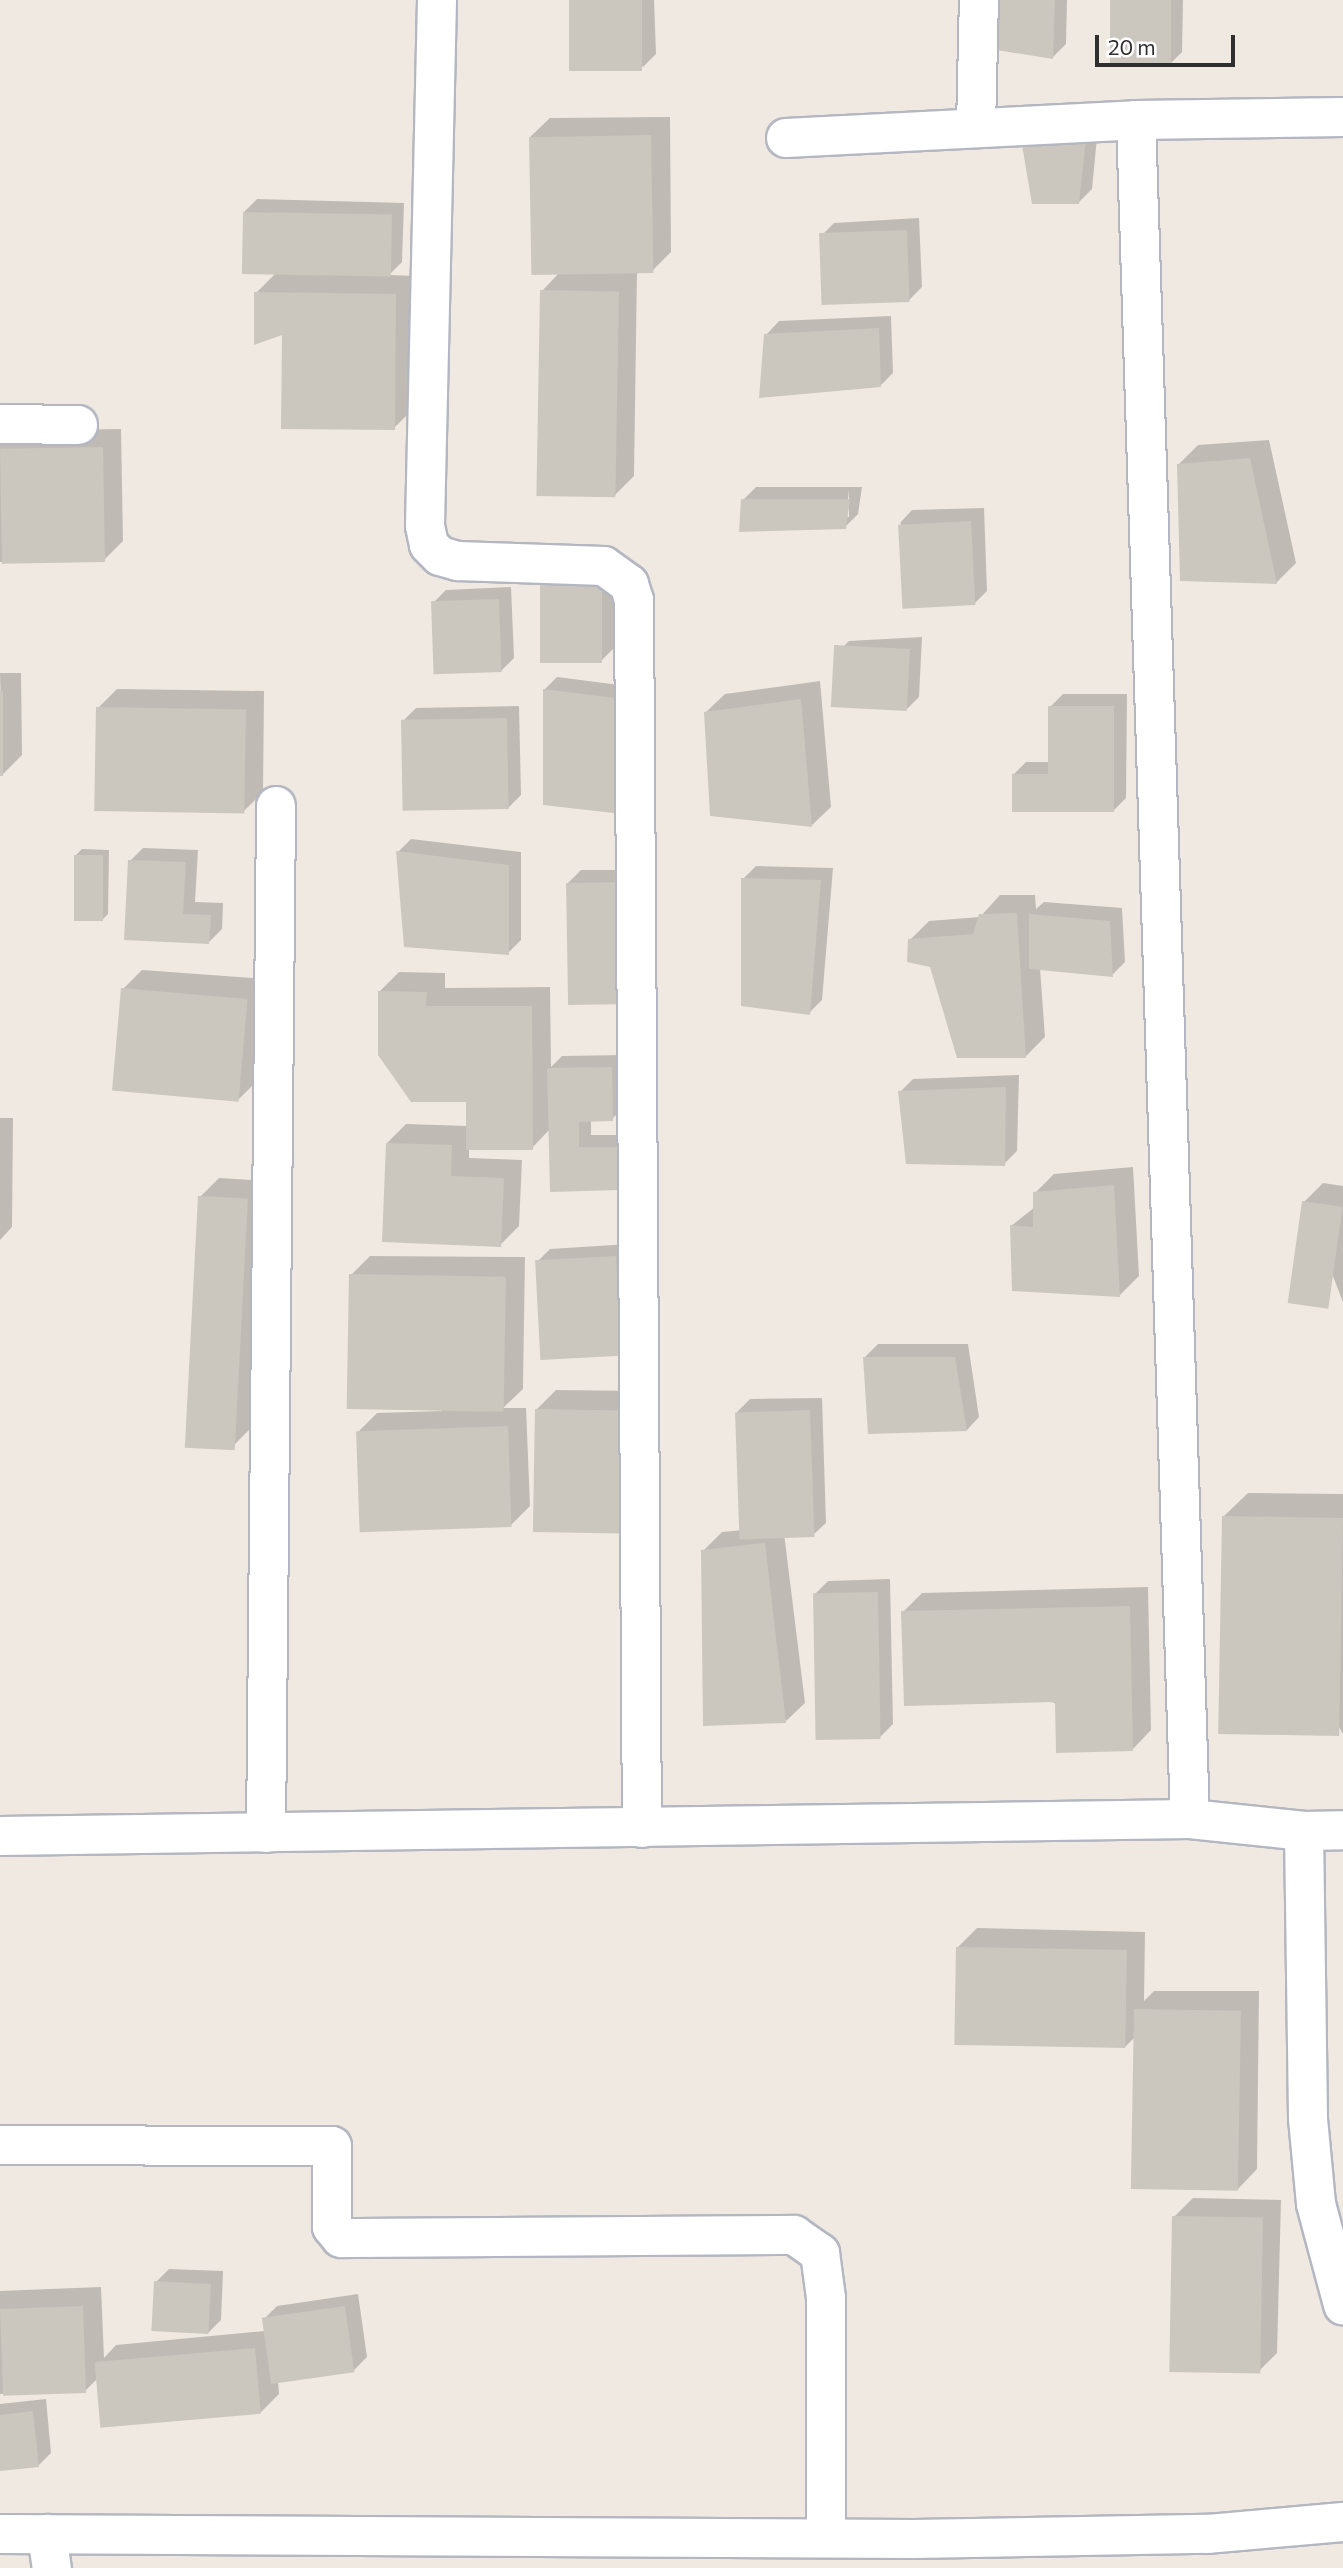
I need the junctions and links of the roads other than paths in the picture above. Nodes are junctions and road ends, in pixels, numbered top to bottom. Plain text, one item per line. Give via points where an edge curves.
1 (437, 0) edge
2 (979, 0) edge
3 (1343, 117) edge
4 (1136, 120) junction
5 (976, 128) junction
6 (786, 138) dead end
7 (0, 425) edge
8 (78, 425) dead end
9 (276, 806) dead end
10 (1190, 1819) junction
11 (642, 1828) junction
12 (1343, 1830) edge
13 (1304, 1831) junction
14 (266, 1833) junction
15 (0, 1836) edge
16 (0, 2145) edge
17 (1343, 2305) edge
18 (1343, 2522) edge
19 (0, 2534) edge
20 (825, 2538) junction
21 (49, 2551) edge
22 (1205, 2551) edge
23 (911, 2554) edge

1 - 11 street via 429,545 440,556 458,561 604,566 629,584 634,600
2 - 5 street
3 - 4 street
4 - 5 street
4 - 10 street
5 - 6 street
7 - 8 street
9 - 14 street
10 - 11 street
10 - 13 street
11 - 14 street
12 - 13 street
13 - 17 street via 1308,2119 1317,2204
14 - 15 street
16 - 20 street via 332,2146 332,2227 341,2238 794,2235 820,2253 825,2298
18 - 22 street
19 - 21 street
20 - 21 street
20 - 23 street
22 - 23 street

